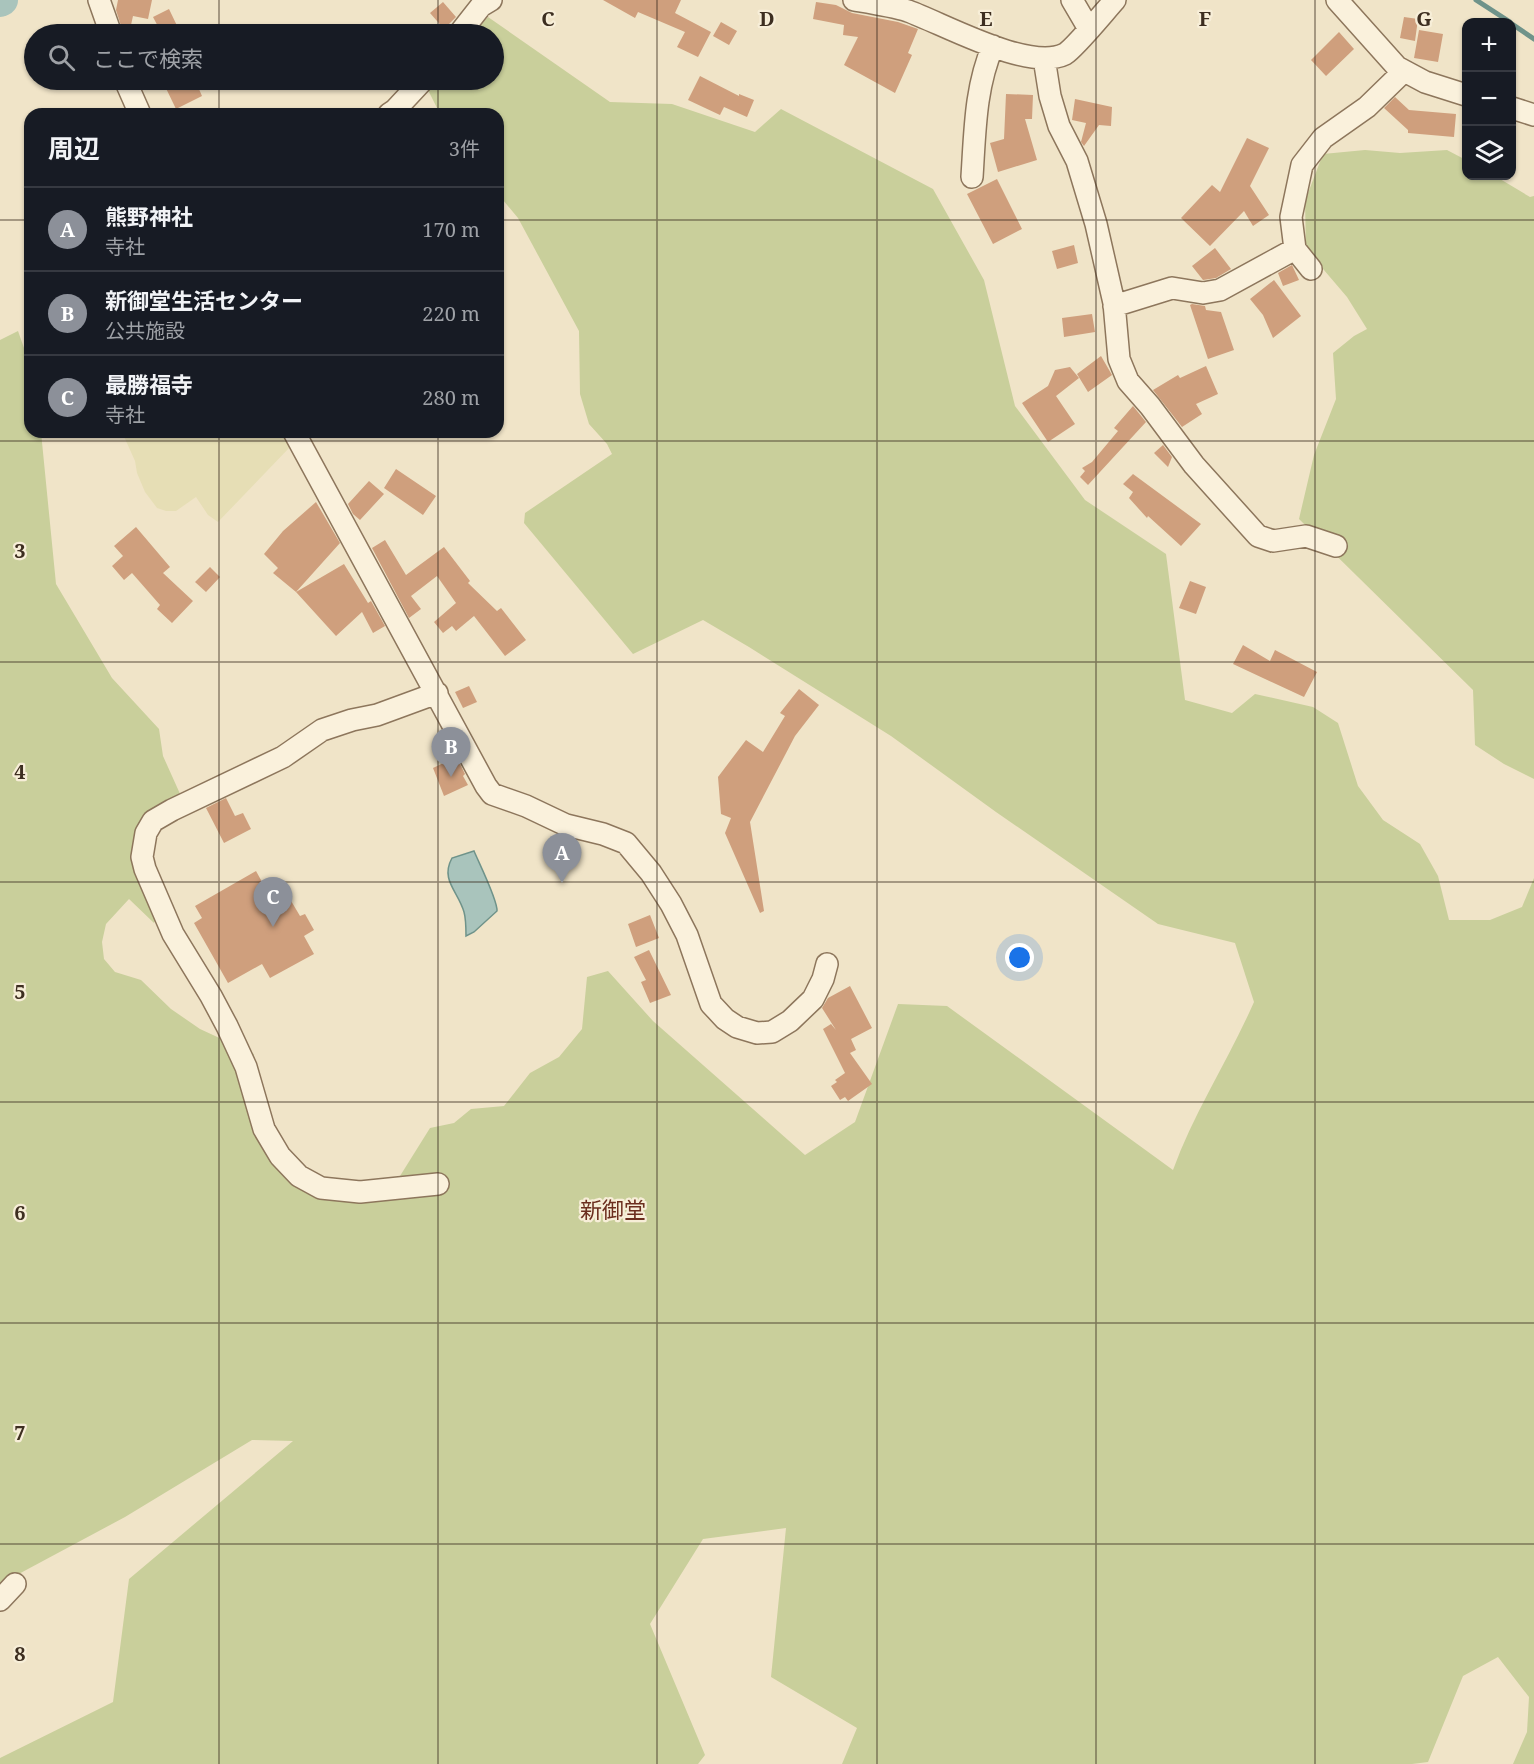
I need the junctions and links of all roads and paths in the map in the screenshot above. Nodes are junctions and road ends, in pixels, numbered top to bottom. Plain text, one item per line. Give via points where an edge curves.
1 (99, 0) edge
2 (491, 0) edge
3 (854, 0) edge
4 (1072, 0) edge
5 (1115, 0) edge
6 (1337, 0) edge
7 (107, 24) edge
8 (467, 24) edge
9 (1089, 30) junction
10 (993, 46) junction
11 (1044, 58) junction
12 (1404, 71) junction
13 (130, 90) edge
14 (414, 90) edge
15 (1462, 93) edge
16 (138, 108) edge
17 (397, 108) edge
18 (1516, 109) edge
19 (1534, 115) edge
20 (972, 177) dead end
21 (1295, 249) junction
22 (1311, 269) dead end
23 (1114, 306) junction
24 (297, 438) edge
25 (1336, 546) dead end
26 (437, 693) junction
27 (827, 964) dead end
28 (438, 1184) dead end
29 (15, 1584) dead end
30 (0, 1600) edge

1 - 7 street
2 - 8 street
3 - 10 street via 907,11
4 - 9 street
5 - 9 street
6 - 12 street
9 - 11 street via 1065,54
10 - 11 street via 1018,55
10 - 20 street via 977,103
11 - 23 street via 1059,126 1077,161 1096,224
12 - 15 street
12 - 21 street via 1367,107 1323,138 1302,165 1291,217
13 - 16 street
14 - 17 street
18 - 19 street
21 - 22 street
21 - 23 street via 1220,290 1203,293 1172,288
23 - 25 street via 1119,359 1128,381 1248,527 1273,542 1306,536
24 - 26 street
26 - 27 street via 492,794 566,825 626,843 671,904 687,935 711,1004 725,1019 757,1033 772,1032 813,999
26 - 28 street via 322,730 283,757 172,810 153,821 146,833 142,856 173,934 211,996 246,1067 264,1129 280,1156 299,1176 321,1188 360,1192
29 - 30 street

